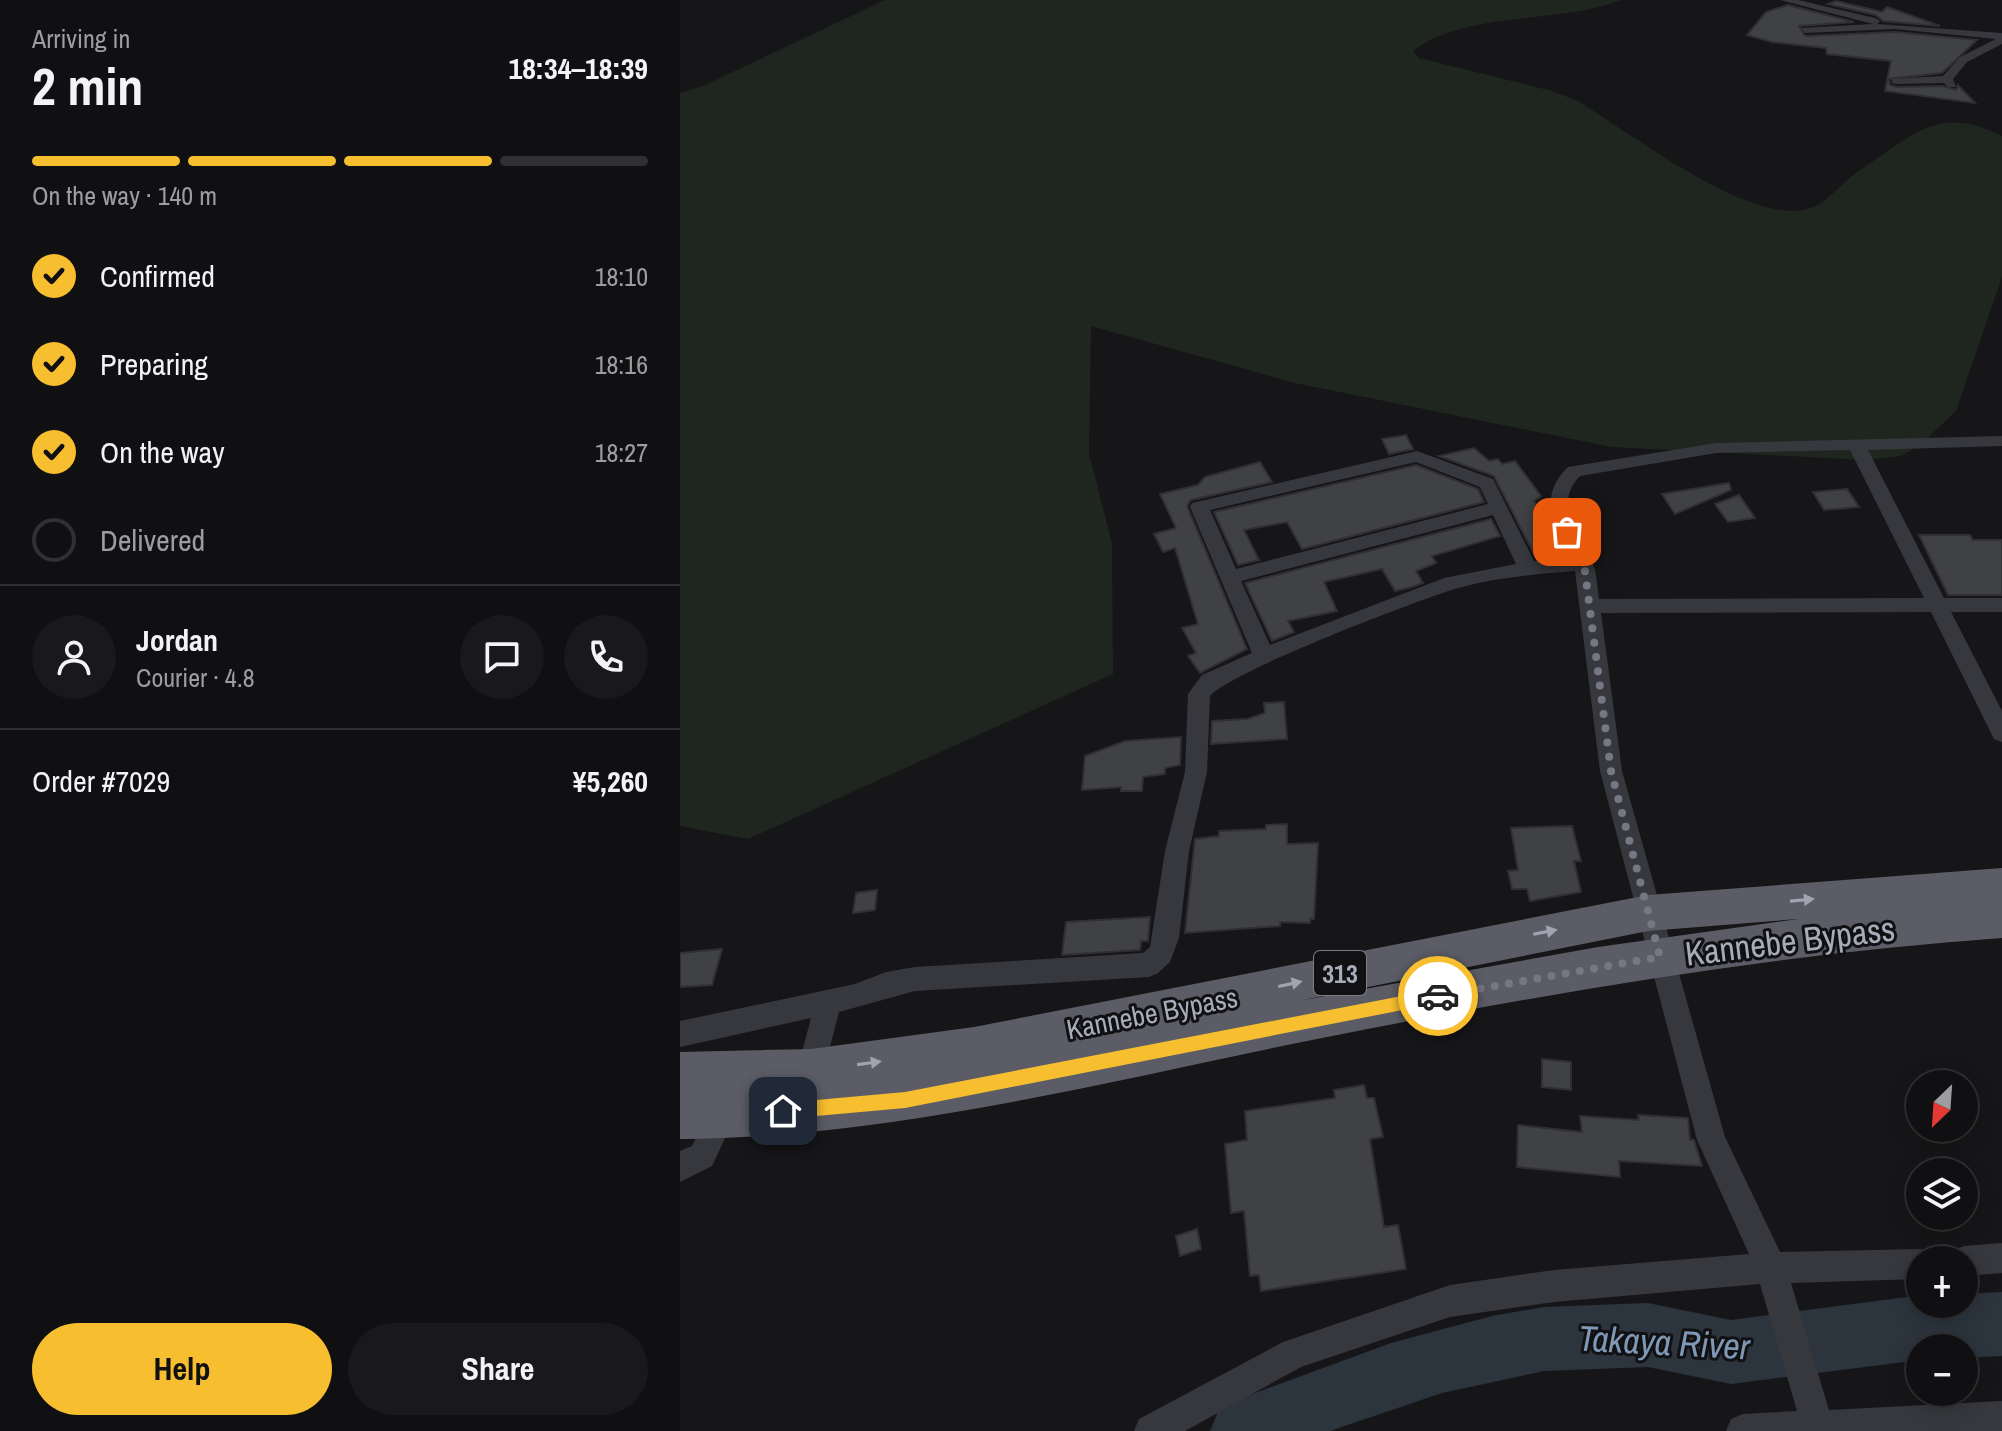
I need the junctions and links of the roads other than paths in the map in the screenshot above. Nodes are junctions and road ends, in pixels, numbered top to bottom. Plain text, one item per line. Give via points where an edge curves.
1 (1785, 0) edge
2 (1855, 2) dead end
3 (1841, 11) junction
4 (1805, 26) dead end
5 (1895, 26) junction
6 (1828, 27) junction
7 (2002, 38) edge
8 (1867, 40) dead end
9 (1896, 81) dead end
10 (2002, 441) edge
11 (1857, 446) junction
12 (1498, 508) junction
13 (1584, 564) junction
14 (1528, 568) junction
15 (1229, 577) junction
16 (1937, 605) junction
17 (2002, 605) edge
18 (1590, 606) junction
19 (1264, 656) junction
20 (2002, 733) edge
21 (2002, 885) edge
22 (1648, 913) junction
23 (2002, 920) edge
24 (1660, 957) junction
25 (828, 1002) junction
26 (680, 1034) edge
27 (811, 1071) junction
28 (680, 1074) edge
29 (701, 1116) edge
30 (680, 1167) edge
31 (2002, 1258) edge
32 (1978, 1260) edge
33 (1906, 1265) edge
34 (1774, 1278) junction
35 (2002, 1418) edge
36 (1817, 1426) edge
37 (1151, 1431) edge
38 (1743, 1431) edge

1 - 3 street
2 - 3 street
3 - 5 street
4 - 6 street
5 - 6 street
5 - 7 street
6 - 8 street via 1839,37
7 - 9 street via 1981,48 1949,82
10 - 11 street
11 - 13 street via 1716,448 1574,471 1564,481 1559,517
11 - 16 street
12 - 14 street
12 - 15 street
12 - 15 street via 1487,483 1417,456 1199,507
13 - 14 street
13 - 18 street
14 - 19 street via 1451,583
15 - 19 street
16 - 17 street
16 - 18 street
16 - 20 street
18 - 22 street via 1611,771
19 - 25 street via 1210,681 1199,694 1196,772 1177,851 1166,938 1161,954 1149,965 915,979
22 -> 21 highway, Kannebe Bypass / 313
22 - 24 street
27 -> 22 highway, Kannebe Bypass / 313 via 974,1048
23 - 24 highway, Kannebe Bypass / 313 via 1885,926
24 - 29 highway, Kannebe Bypass / 313 via 905,1100
24 - 34 street via 1711,1140
25 - 26 street
25 - 27 street
27 - 28 highway, Kannebe Bypass / 313
29 - 30 street via 702,1156
31 - 32 street
33 - 34 street
34 - 36 street
34 - 37 street via 1554,1286 1450,1301 1294,1353
35 - 36 street
36 - 38 street

